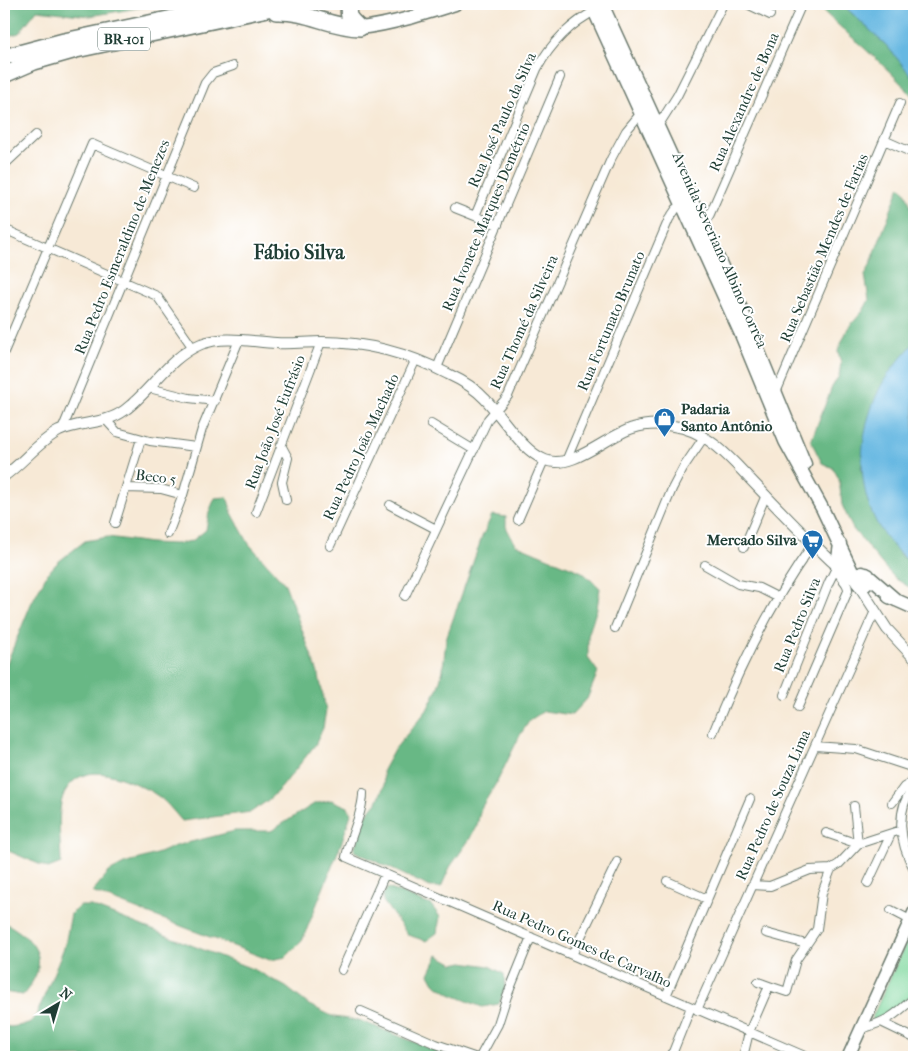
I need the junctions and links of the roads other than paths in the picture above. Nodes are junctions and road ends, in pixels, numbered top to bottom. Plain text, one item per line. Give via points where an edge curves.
1 (291, 4) edge
2 (351, 4) edge
3 (455, 4) edge
4 (723, 4) edge
5 (747, 4) edge
6 (598, 6) edge
7 (801, 6) dead end
8 (236, 7) edge
9 (770, 16) dead end
10 (360, 28) junction
11 (4, 57) edge
12 (233, 66) dead end
13 (4, 75) edge
14 (560, 77) dead end
15 (900, 103) dead end
16 (640, 113) junction
17 (658, 126) junction
18 (36, 135) dead end
19 (884, 140) junction
20 (913, 153) edge
21 (4, 166) edge
22 (167, 176) junction
23 (194, 188) dead end
24 (687, 202) junction
25 (455, 208) dead end
26 (475, 216) junction
27 (498, 224) junction
28 (4, 228) edge
29 (699, 229) junction
30 (48, 248) junction
31 (124, 280) junction
32 (239, 340) junction
33 (321, 342) junction
34 (193, 348) junction
35 (4, 352) edge
36 (416, 359) junction
37 (438, 368) junction
38 (149, 388) junction
39 (772, 396) junction
40 (215, 401) junction
41 (496, 411) junction
42 (106, 420) junction
43 (431, 424) dead end
44 (62, 430) junction
45 (704, 437) junction
46 (141, 439) junction
47 (281, 445) junction
48 (196, 447) junction
49 (474, 450) junction
50 (544, 460) junction
51 (566, 461) junction
52 (4, 476) edge
53 (126, 488) junction
54 (183, 495) junction
55 (766, 496) junction
56 (286, 500) dead end
57 (390, 506) dead end
58 (256, 512) dead end
59 (518, 520) dead end
60 (115, 523) dead end
61 (436, 529) junction
62 (168, 534) dead end
63 (813, 544) junction
64 (840, 544) junction
65 (330, 546) dead end
66 (744, 547) dead end
67 (706, 565) dead end
68 (837, 566) junction
69 (862, 581) junction
70 (404, 596) dead end
71 (778, 597) junction
72 (914, 608) edge
73 (875, 611) junction
74 (615, 628) dead end
75 (914, 658) edge
76 (784, 695) dead end
77 (798, 707) dead end
78 (713, 732) dead end
79 (814, 746) junction
80 (914, 768) edge
81 (914, 783) edge
82 (363, 793) dead end
83 (750, 799) dead end
84 (892, 803) dead end
85 (854, 806) dead end
86 (901, 830) junction
87 (826, 834) dead end
88 (891, 834) junction
89 (858, 844) junction
90 (616, 862) dead end
91 (830, 869) junction
92 (914, 869) edge
93 (385, 874) junction
94 (667, 881) dead end
95 (868, 883) dead end
96 (752, 885) junction
97 (707, 898) junction
98 (891, 910) dead end
99 (913, 918) edge
100 (766, 933) dead end
101 (531, 937) junction
102 (806, 944) junction
103 (572, 955) junction
104 (342, 970) dead end
105 (758, 982) dead end
106 (769, 986) junction
107 (666, 996) junction
108 (914, 998) edge
109 (694, 1008) junction
110 (361, 1011) dead end
111 (883, 1022) junction
112 (861, 1029) junction
113 (749, 1032) junction
114 (914, 1038) edge
115 (474, 1057) edge
116 (480, 1057) edge
117 (671, 1057) edge
118 (743, 1057) edge
119 (806, 1057) edge
120 (848, 1057) edge

1 - 8 highway, BR-101
2 - 10 highway via 348,14
3 - 10 main road via 406,20
4 - 17 street via 677,96
5 - 9 street
6 - 16 main road, Avenida Severiano Albino Corrêa
6 - 17 main road, Avenida Severiano Albino Corrêa
6 - 26 street, Rua José Paulo da Silva via 570,28 542,59
7 - 29 street, Rua Alexandre de Bona
8 - 10 highway via 293,12 342,27
8 - 11 highway, BR-101 via 64,41
8 - 13 highway, BR-101 via 34,62
12 - 22 street, Rua Pedro Esmeraldino de Menezes via 209,76
14 - 27 street, Rua Ivonete Marques Demétrio
15 - 19 street, Rua Sebastião Mendes de Farias
16 - 17 main road
16 - 24 main road, Avenida Severiano Albino Corrêa
16 - 41 street, Rua Thomé da Silveira via 611,159 508,396
17 - 24 main road, Avenida Severiano Albino Corrêa
18 - 21 street
19 - 20 street
19 - 39 street, Rua Sebastião Mendes de Farias
22 - 23 street
22 - 30 street via 92,144
22 - 31 street, Rua Pedro Esmeraldino de Menezes
24 - 29 main road, Avenida Severiano Albino Corrêa
24 - 51 street, Rua Fortunato Brunato via 669,219
25 - 26 street
26 - 27 street
27 - 37 street, Rua Ivonete Marques Demétrio
28 - 30 street
29 - 39 main road, Avenida Severiano Albino Corrêa
30 - 31 street
30 - 35 street
31 - 34 street via 158,296
31 - 44 street, Rua Pedro Esmeraldino de Menezes
32 - 33 street via 293,344
32 - 34 street via 220,340
32 - 40 street
33 - 36 street via 368,345
33 - 47 street, Rua João José Eufrásio
34 - 38 street via 171,364
36 - 37 street
36 - 65 street, Rua Pedro João Machado
37 - 41 street via 472,388
38 - 40 street
38 - 42 street via 124,411
39 - 64 main road, Avenida Severiano Albino Corrêa via 788,448
40 - 48 street
41 - 49 street, Rua Thomé da Silveira via 488,419
41 - 50 street
42 - 44 street
42 - 46 street via 117,432
43 - 49 street
44 - 52 street
45 - 51 street via 680,428 644,425 620,433
45 - 55 street
45 - 74 street via 672,489
46 - 48 street
46 - 53 street
47 - 56 street via 288,458 282,482
47 - 58 street, Rua João José Eufrásio
48 - 54 street
49 - 61 street, Rua Thomé da Silveira
50 - 51 street
50 - 59 street
53 - 54 street, Beco 5 via 161,489
53 - 60 street
54 - 62 street
55 - 63 street
55 - 66 street
57 - 61 street
61 - 70 street, Rua Thomé da Silveira
63 - 68 street
63 - 71 street
64 - 68 main road
64 - 69 main road, Avenida Severiano Albino Corrêa
67 - 71 street via 738,584 759,588
68 - 69 street
68 - 76 street, Rua Pedro Silva
68 - 77 street via 838,575 848,591
69 - 72 main road
69 - 73 street
71 - 78 street via 743,662
73 - 75 street
73 - 79 street, Rua Pedro de Souza Lima
79 - 80 street via 856,749
79 - 96 street, Rua Pedro de Souza Lima
81 - 84 street via 904,787
81 - 86 street via 903,807
82 - 93 street, Rua Pedro Gomes de Carvalho via 346,856
83 - 97 street
85 - 89 street
86 - 88 street
86 - 92 street
87 - 89 street
88 - 89 street
88 - 95 street
89 - 91 street
90 - 103 street
91 - 96 street via 810,870 770,886
91 - 102 street via 822,894 817,929
93 - 101 street, Rua Pedro Gomes de Carvalho
93 - 104 street
94 - 97 street
96 - 109 street, Rua Pedro de Souza Lima
97 - 107 street
98 - 99 street
99 - 112 main road
100 - 102 street
101 - 103 street, Rua Pedro Gomes de Carvalho
101 - 116 street via 498,1024
102 - 106 street via 794,966 787,992
103 - 107 street, Rua Pedro Gomes de Carvalho
105 - 106 street
106 - 113 street
107 - 109 street, Rua Pedro Gomes de Carvalho
108 - 111 street
109 - 113 street, Rua Pedro Gomes de Carvalho
109 - 117 street, Rua Pedro de Souza Lima
110 - 115 street
111 - 112 street
111 - 114 street
112 - 120 main road
113 - 118 street
113 - 119 street, Rua Pedro Gomes de Carvalho

